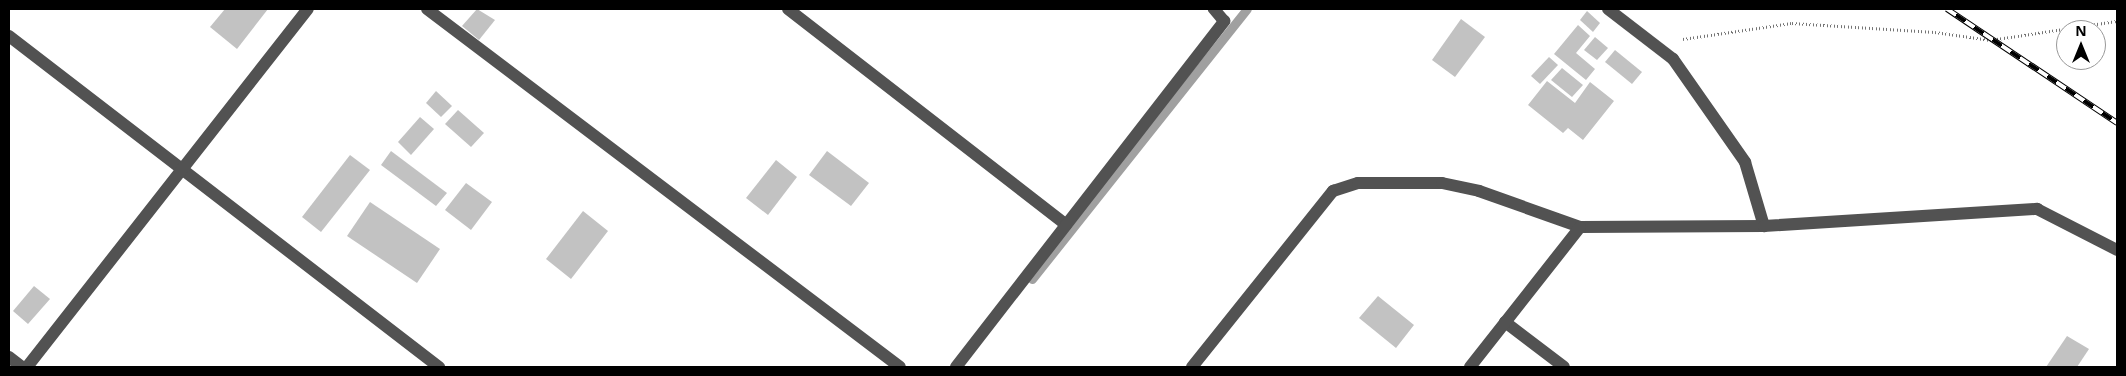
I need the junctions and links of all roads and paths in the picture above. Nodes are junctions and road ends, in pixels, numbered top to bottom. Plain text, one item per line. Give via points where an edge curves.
1 (308, 9) edge
2 (426, 9) edge
3 (788, 9) edge
4 (1214, 9) edge
5 (1608, 9) edge
6 (2117, 21) edge
7 (9, 36) edge
8 (1653, 43) junction
9 (182, 170) junction
10 (1066, 225) junction
11 (1764, 226) junction
12 (1580, 227) junction
13 (2117, 250) edge
14 (1505, 322) junction
15 (9, 357) edge
16 (22, 367) edge
17 (27, 367) edge
18 (439, 367) edge
19 (900, 367) edge
20 (956, 367) edge
21 (1192, 367) edge
22 (1470, 367) edge
23 (1564, 367) edge

1 - 9 street
2 - 19 street
3 - 10 street
4 - 10 street via 1224,21
5 - 8 street
6 - 8 path via 1990,40 1935,32 1792,23
7 - 9 street
8 - 11 street via 1673,59 1745,162
9 - 17 street
9 - 18 street
10 - 20 street
11 - 12 street
11 - 13 street via 2037,209
12 - 14 street
12 - 21 street via 1479,191 1442,183 1358,183 1333,191
14 - 22 street
14 - 23 street
15 - 16 street

